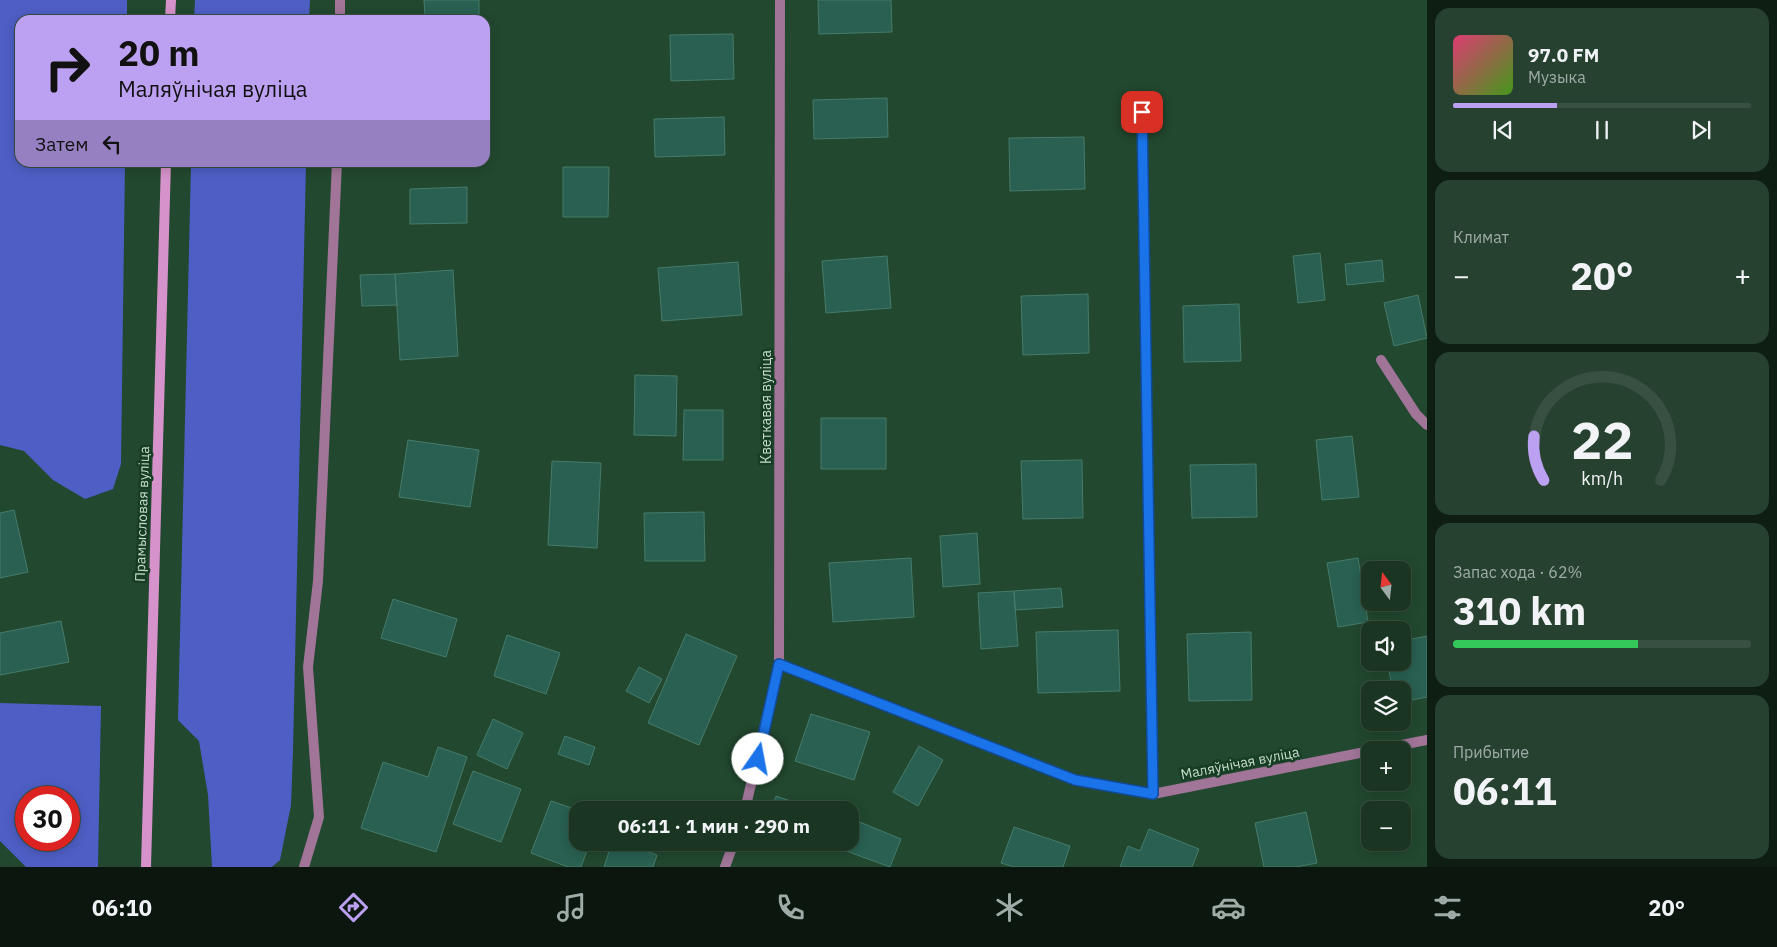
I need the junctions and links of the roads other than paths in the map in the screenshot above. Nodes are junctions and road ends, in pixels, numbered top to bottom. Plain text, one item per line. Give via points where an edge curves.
1 (171, 0) edge
2 (340, 0) edge
3 (780, 0) edge
4 (170, 15) edge
5 (340, 15) edge
6 (1142, 112) dead end
7 (166, 167) edge
8 (336, 167) edge
9 (1381, 360) dead end
10 (1427, 425) edge
11 (779, 664) junction
12 (1427, 740) edge
13 (1411, 743) edge
14 (1361, 753) edge
15 (1153, 794) junction
16 (747, 801) edge
17 (731, 851) edge
18 (146, 867) edge
19 (304, 867) edge
20 (725, 867) edge

1 - 4 main road
2 - 5 street
3 - 11 street, Кветкавая вуліца
6 - 15 street
7 - 18 main road, Прамысловая вуліца
8 - 19 street via 318,581 308,667 319,817
9 - 10 street via 1416,414
11 - 15 street, Маляўнічая вуліца via 1075,780
11 - 16 street, Кветкавая вуліца
12 - 13 street
14 - 15 street, Маляўнічая вуліца
17 - 20 street

